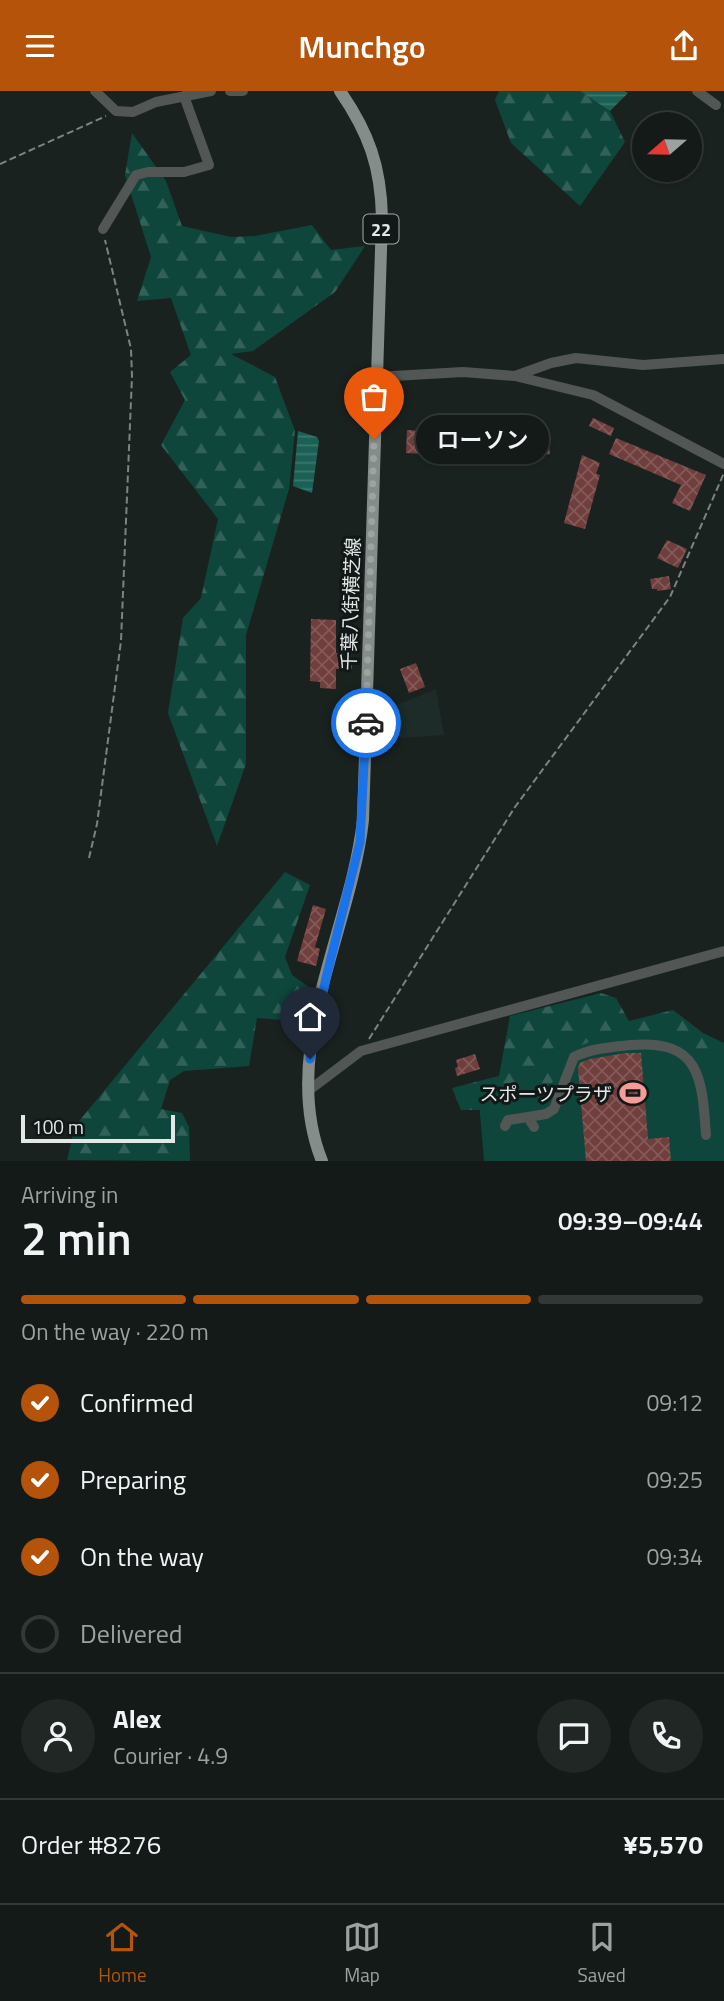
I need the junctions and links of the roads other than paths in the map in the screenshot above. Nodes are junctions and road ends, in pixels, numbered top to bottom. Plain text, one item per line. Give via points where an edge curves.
1 (95, 91) edge
2 (211, 91) edge
3 (230, 91) edge
4 (243, 91) edge
5 (340, 91) edge
6 (697, 91) edge
7 (184, 96) junction
8 (716, 105) dead end
9 (103, 229) road end
10 (724, 359) edge
11 (515, 376) junction
12 (376, 377) junction
13 (724, 464) edge
14 (724, 951) edge
15 (307, 1091) junction
16 (505, 1126) dead end
17 (706, 1135) dead end
18 (321, 1161) edge

1 - 7 street via 116,111 133,112
2 - 7 street
3 - 4 street
5 - 12 main road, 千葉八街横芝線 / 22 via 363,128 379,177 382,218
6 - 8 street
7 - 9 street via 209,165 184,172 136,175
10 - 11 street via 643,365 576,358
11 - 12 street via 463,372
11 - 13 street via 593,395
12 - 15 main road, 千葉八街横芝線 / 22 via 363,820 317,1017
14 - 15 street via 361,1051
15 - 18 main road, 千葉八街横芝線 / 22 via 310,1127
16 - 17 street via 508,1120 531,1122 554,1109 574,1058 584,1052 652,1043 672,1046 698,1075

